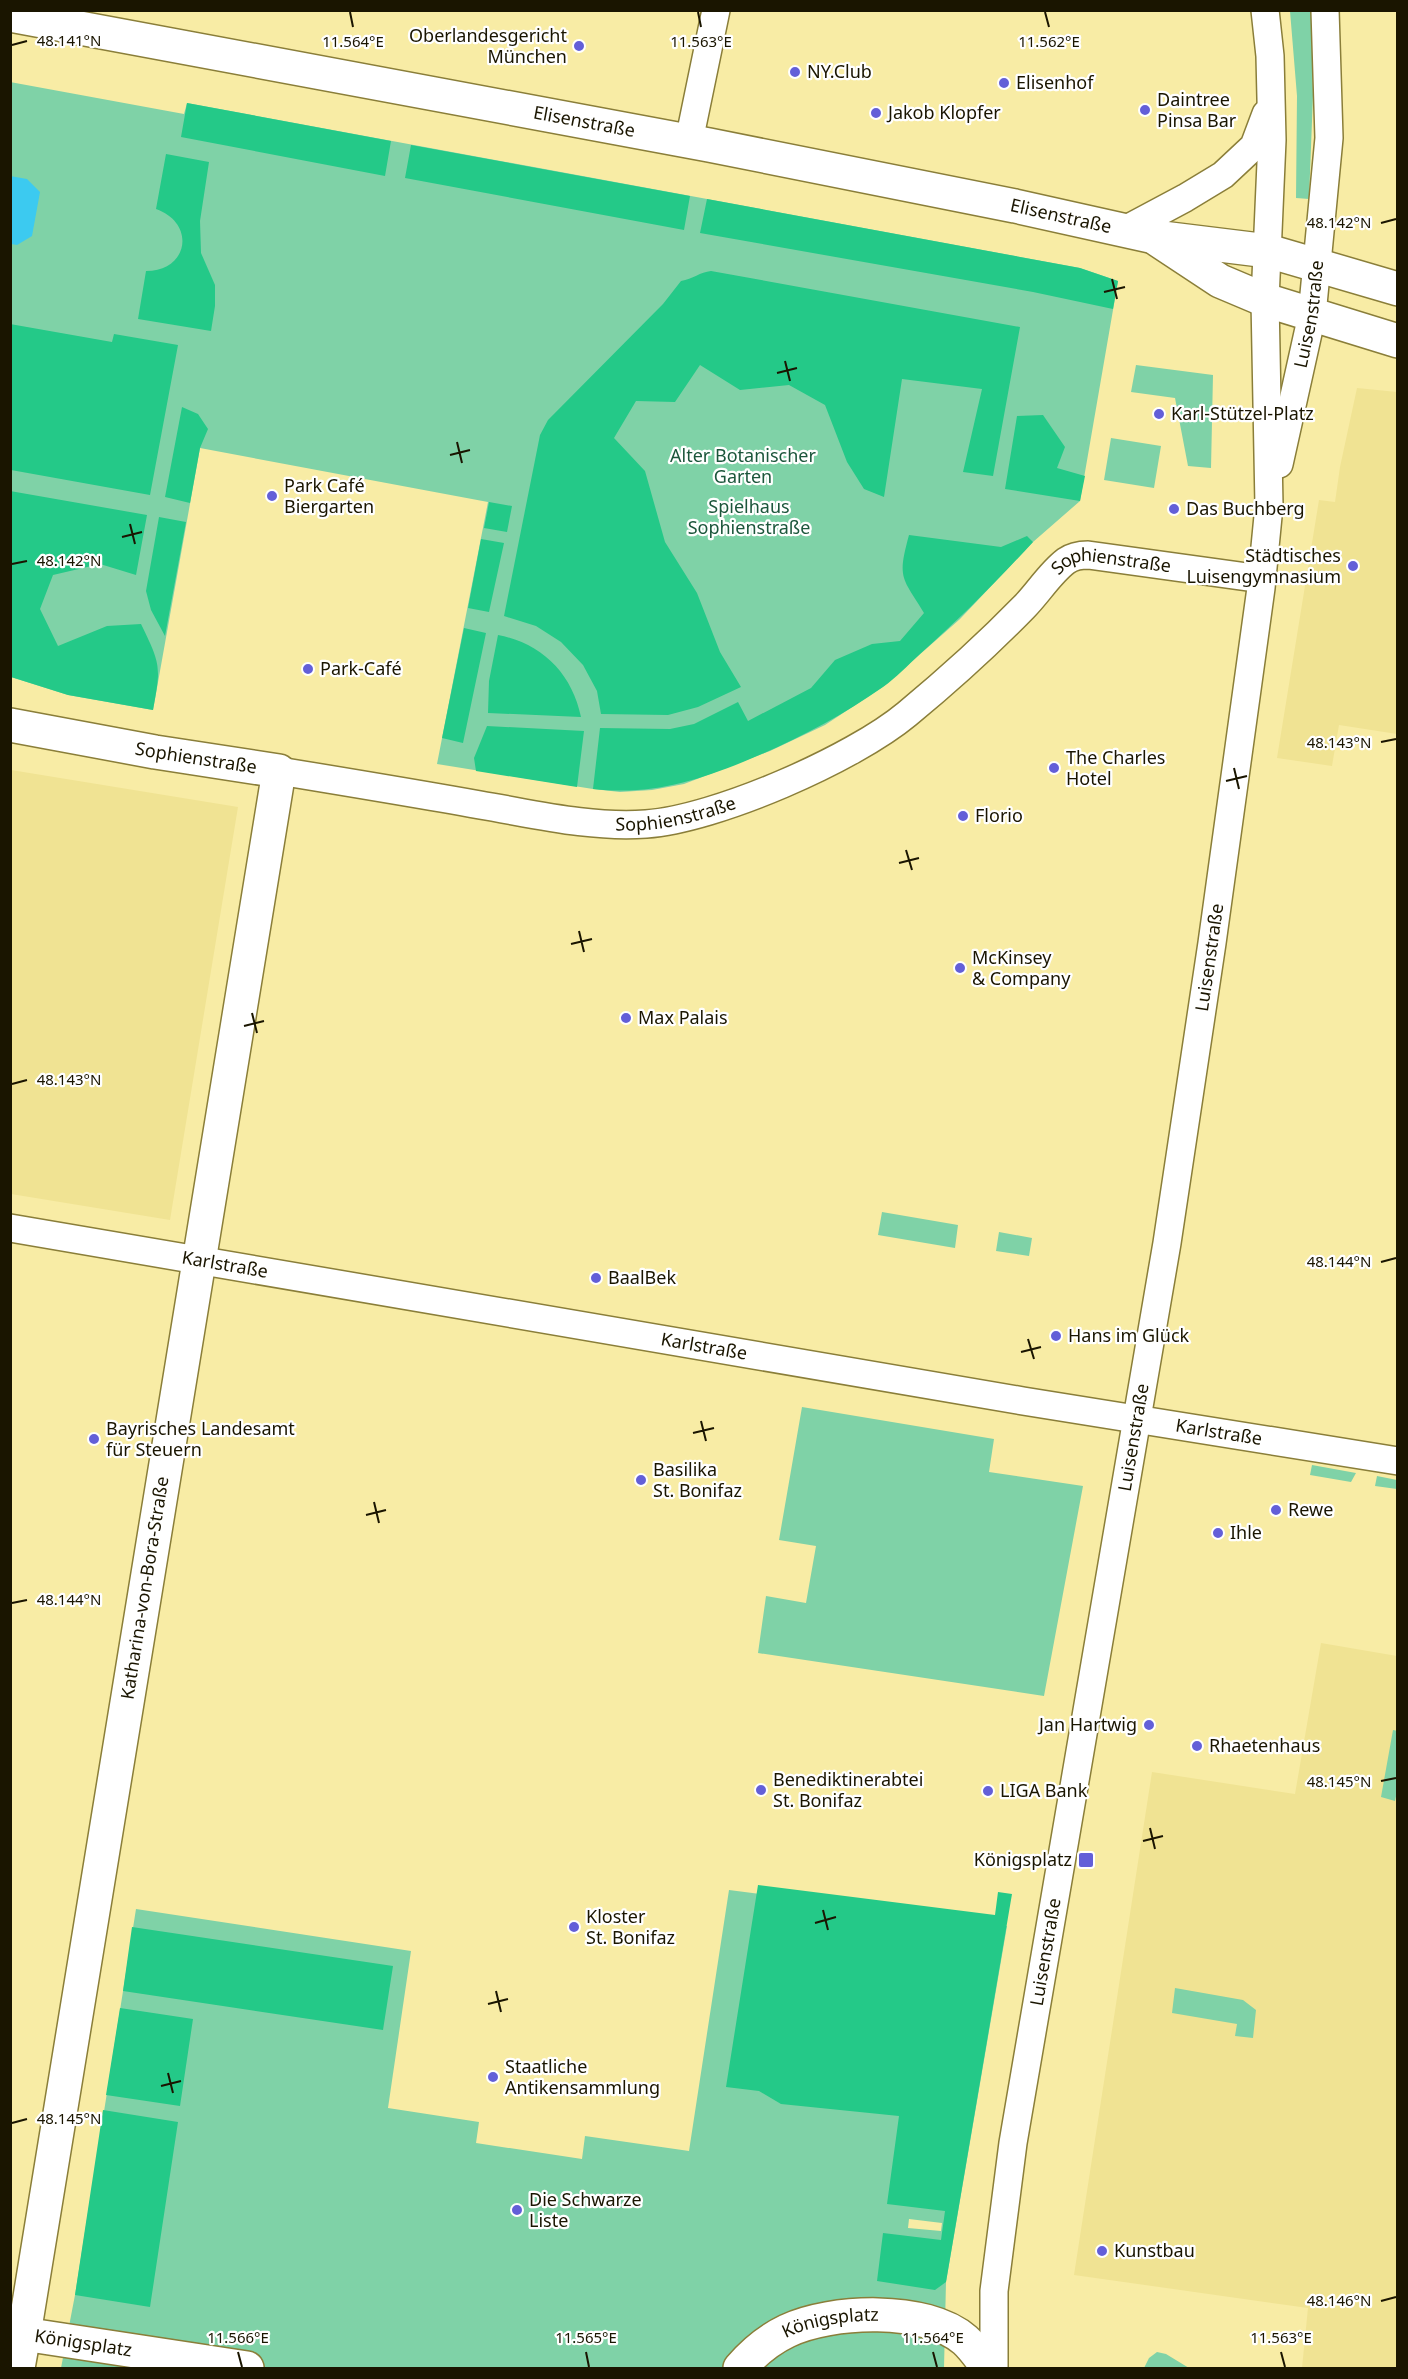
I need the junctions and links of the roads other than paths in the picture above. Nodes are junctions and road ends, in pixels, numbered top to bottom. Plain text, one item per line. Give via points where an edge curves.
1 (716, 10) edge
2 (1265, 10) edge
3 (1325, 10) edge
4 (10, 15) edge
5 (1271, 99) junction
6 (689, 141) junction
7 (1140, 234) junction
8 (1268, 251) junction
9 (1317, 265) junction
10 (1398, 289) edge
11 (1265, 300) junction
12 (1312, 315) junction
13 (1398, 341) edge
14 (1269, 506) junction
15 (1262, 579) junction
16 (10, 725) edge
17 (279, 771) junction
18 (10, 1228) edge
19 (198, 1261) junction
20 (1138, 1419) junction
21 (1398, 1461) edge
22 (17, 2333) edge
23 (18, 2368) edge
24 (247, 2368) edge
25 (740, 2368) edge
26 (988, 2368) edge
27 (994, 2368) edge

1 - 6 street
2 - 5 street, Luisenstraße
3 - 9 street, Luisenstraße via 1329,138
4 - 6 main road, Elisenstraße
5 - 7 street, Luisenstraße via 1254,146 1223,175 1185,198
5 - 8 street, Luisenstraße
6 - 7 main road, Elisenstraße
7 - 8 main road, Elisenstraße
7 - 11 main road, Elisenstraße via 1220,281
8 - 9 main road, Elisenstraße
8 - 11 street, Luisenstraße
9 - 10 main road, Elisenstraße
9 - 12 street, Luisenstraße
11 - 12 main road, Elisenstraße
11 - 14 street, Luisenstraße
12 - 13 main road, Elisenstraße
12 - 14 street, Luisenstraße
14 - 15 street, Luisenstraße
15 - 17 street, Sophienstraße via 1074,556 968,662 904,716 843,754 777,785 687,816 646,824 579,822
15 - 20 street, Luisenstraße via 1212,944
16 - 17 main road, Sophienstraße
17 - 19 main road, Katharina-von-Bora-Straße
18 - 19 street, Karlstraße
19 - 20 street, Karlstraße
19 - 22 main road, Katharina-von-Bora-Straße
20 - 21 street, Karlstraße
20 - 27 street, Luisenstraße via 1013,2143 994,2290
22 - 23 main road, Katharina-von-Bora-Straße
22 - 24 main road, Königsplatz
25 - 26 main road, Königsplatz via 768,2342 809,2323 840,2316 899,2315 951,2330 964,2339

